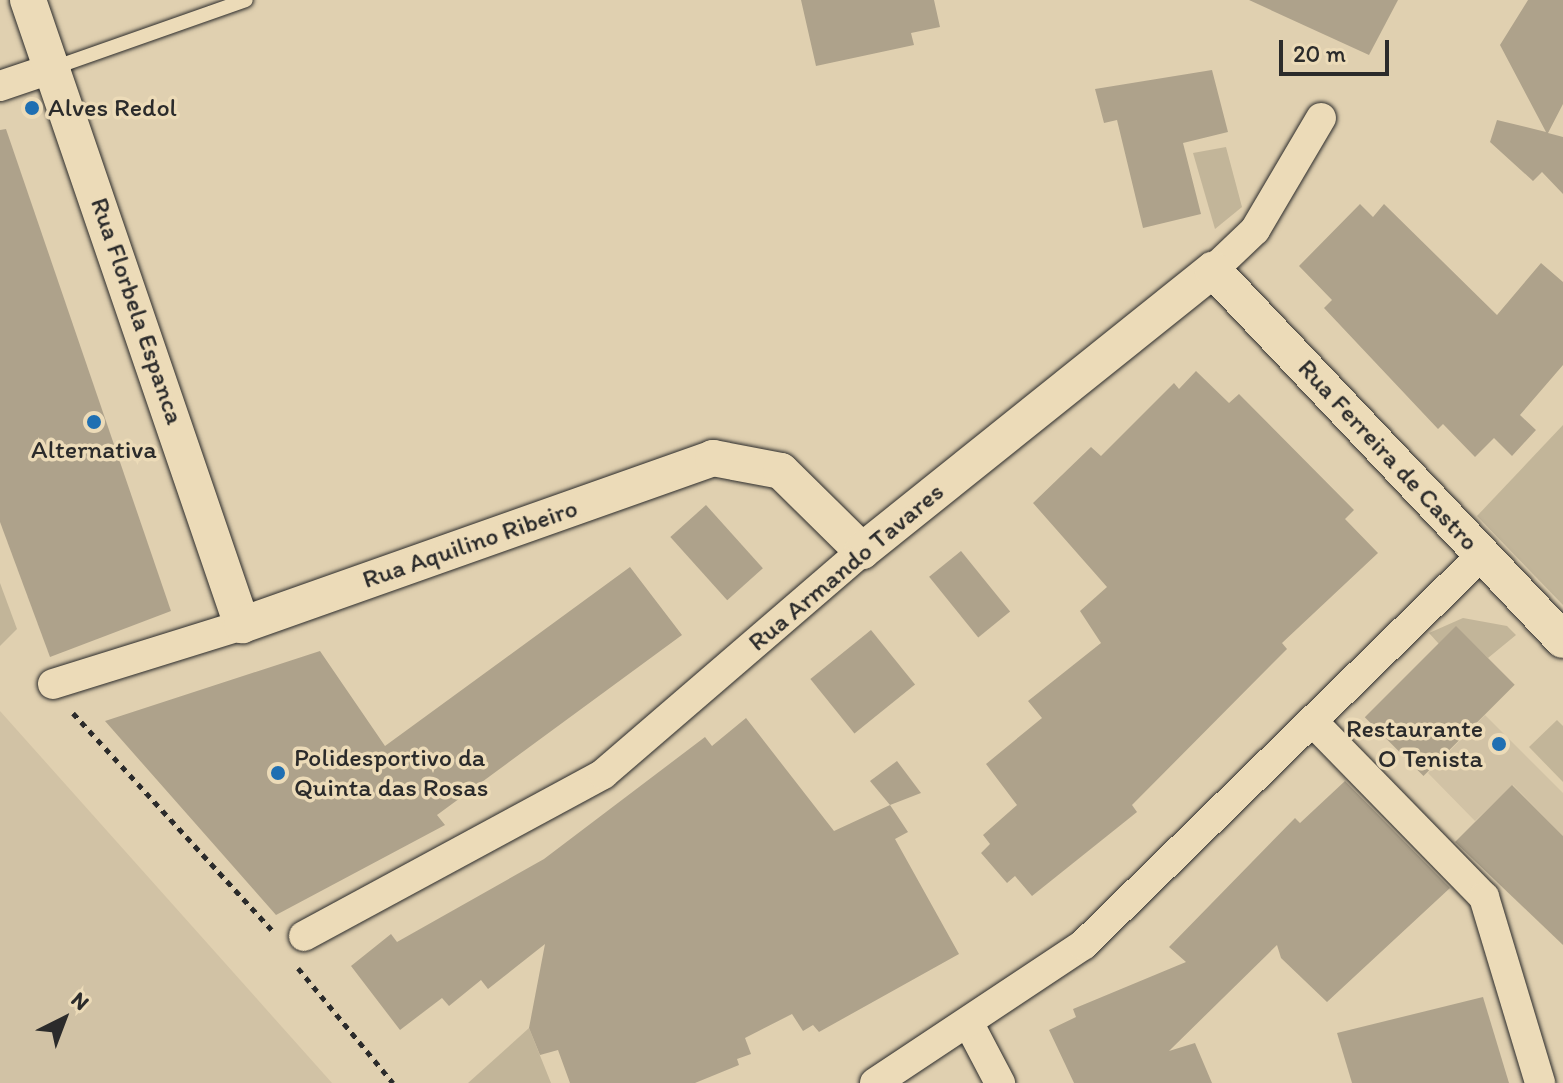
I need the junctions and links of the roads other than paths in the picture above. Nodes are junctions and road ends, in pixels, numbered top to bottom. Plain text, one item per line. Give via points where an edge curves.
1 (28, 0) edge
2 (246, 0) edge
3 (56, 67) junction
4 (0, 86) edge
5 (1321, 118) dead end
6 (1213, 270) junction
7 (862, 551) junction
8 (1482, 555) junction
9 (242, 625) junction
10 (1563, 640) edge
11 (53, 684) road end
12 (1313, 722) junction
13 (292, 945) road end
14 (969, 1024) junction
15 (875, 1083) edge
16 (1000, 1083) edge
17 (1540, 1083) edge

1 - 3 street, Rua Florbela Espanca
2 - 3 lane
3 - 4 street
3 - 9 street, Rua Florbela Espanca
5 - 6 street, Rua Armando Tavares via 1255,230
6 - 7 street, Rua Armando Tavares
6 - 8 street, Rua Ferreira de Castro
7 - 9 street, Rua Aquilino Ribeiro via 781,471 713,458
7 - 13 street, Rua Armando Tavares via 603,774
8 - 10 street, Rua Ferreira de Castro
8 - 12 street
9 - 11 street, Rua Aquilino Ribeiro
12 - 14 street via 1083,945
12 - 17 street via 1484,897
14 - 15 street
14 - 16 street

